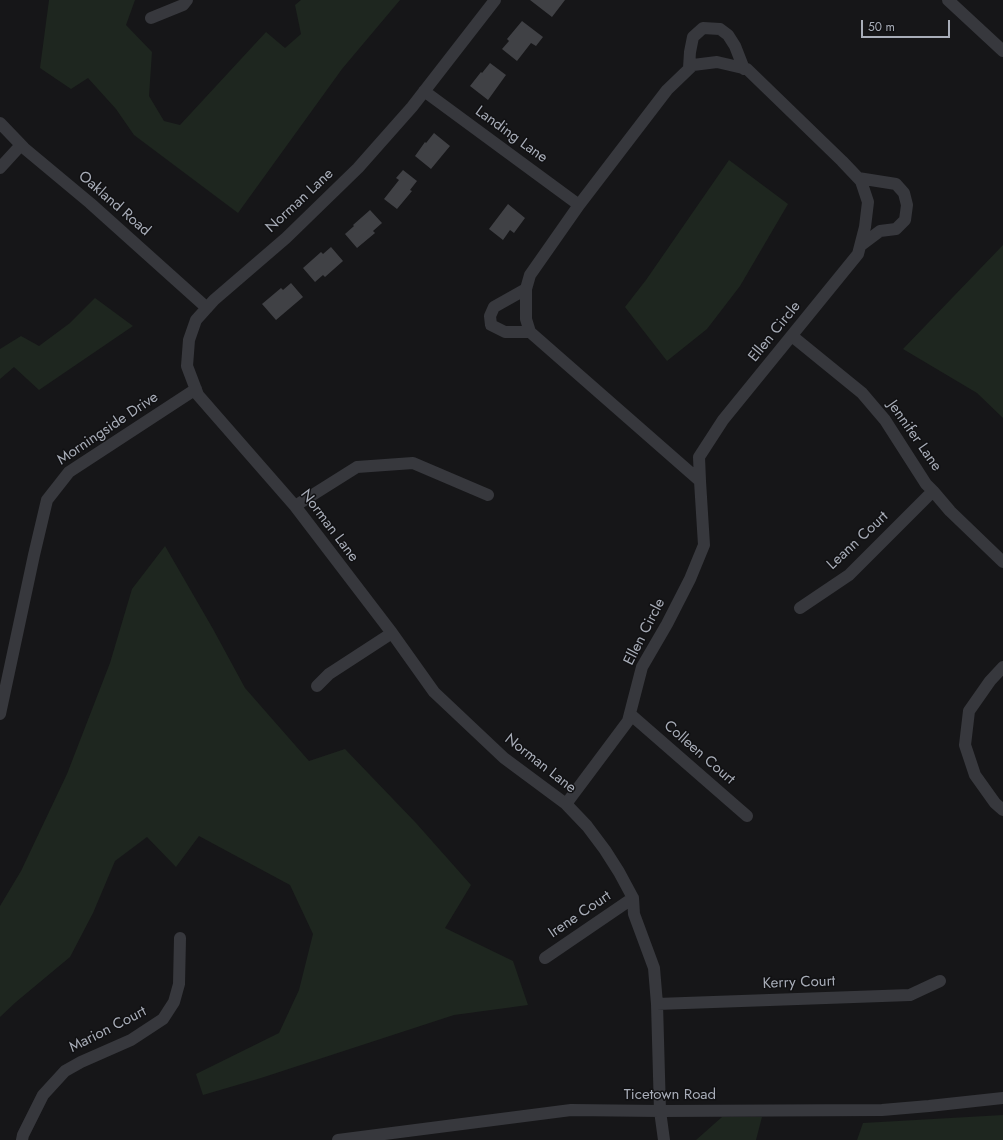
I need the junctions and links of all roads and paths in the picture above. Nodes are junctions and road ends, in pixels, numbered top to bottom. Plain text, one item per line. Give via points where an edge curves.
1 (187, 0) edge
2 (495, 0) edge
3 (948, 0) edge
4 (151, 18) dead end
5 (1003, 51) edge
6 (689, 68) junction
7 (744, 69) junction
8 (424, 91) junction
9 (0, 123) edge
10 (20, 145) junction
11 (0, 168) edge
12 (858, 178) junction
13 (579, 205) junction
14 (860, 246) junction
15 (526, 289) junction
16 (207, 308) junction
17 (530, 332) junction
18 (792, 336) junction
19 (196, 389) junction
20 (700, 481) junction
21 (933, 491) junction
22 (488, 495) dead end
23 (295, 506) junction
24 (1003, 562) edge
25 (800, 608) dead end
26 (392, 633) junction
27 (1003, 667) edge
28 (317, 686) dead end
29 (0, 714) edge
30 (630, 714) junction
31 (566, 804) junction
32 (1003, 810) edge
33 (747, 816) dead end
34 (633, 898) junction
35 (180, 938) dead end
36 (545, 958) dead end
37 (940, 982) dead end
38 (657, 1004) junction
39 (1003, 1098) edge
40 (660, 1111) junction
41 (401, 1136) edge
42 (22, 1140) edge
43 (338, 1140) edge
44 (664, 1140) edge

1 - 4 street via 183,5
2 - 8 street, Norman Lane
3 - 5 street
6 - 7 street, Ellen Circle via 693,65 717,62
6 - 7 street, Ellen Circle via 693,37 703,28 720,29 728,35
6 - 13 street via 667,90
7 - 12 street, Ellen Circle via 747,69
8 - 13 street, Landing Lane
8 - 16 street, Norman Lane via 358,168 286,238
9 - 10 street, Oakland Road
10 - 11 street
10 - 16 street, Oakland Road via 90,203
12 - 14 street, Ellen Circle via 868,202 866,227
12 - 14 street, Ellen Circle via 896,184 904,193 907,205 905,220 896,228 880,231
13 - 15 street via 530,276
14 - 18 street, Ellen Circle via 858,254
15 - 17 street via 526,319
15 - 17 street via 494,307 490,316 492,325 504,332
16 - 19 street, Norman Lane via 196,320 189,340 187,366
17 - 20 street
18 - 20 street, Ellen Circle via 723,420 699,457
18 - 21 street, Jennifer Lane via 862,393 885,420
19 - 23 street, Norman Lane via 198,395
19 - 29 street, Morningside Drive via 69,472 47,500
20 - 30 street, Ellen Circle via 704,545 667,624 642,667
21 - 24 street, Jennifer Lane
21 - 25 street, Leann Court via 849,575
22 - 23 street via 413,463 357,467
23 - 26 street, Norman Lane
26 - 28 street via 329,674
26 - 31 street, Norman Lane via 434,692 504,758
27 - 32 street via 969,711 965,745 975,775
30 - 31 street, Ellen Circle via 628,721
30 - 33 street, Colleen Court
31 - 34 street, Norman Lane via 605,850
34 - 36 street, Irene Court
34 - 38 street, Norman Lane via 634,914 654,968
35 - 42 street, Marion Court via 179,984 174,1002 163,1019 131,1040 65,1071 43,1094
37 - 38 street, Kerry Court via 910,995
38 - 40 street, Norman Lane
39 - 40 street, Ticetown Road via 882,1110
40 - 41 street, Ticetown Road via 571,1110
40 - 44 street, Norman Lane
41 - 43 street, Ticetown Road

